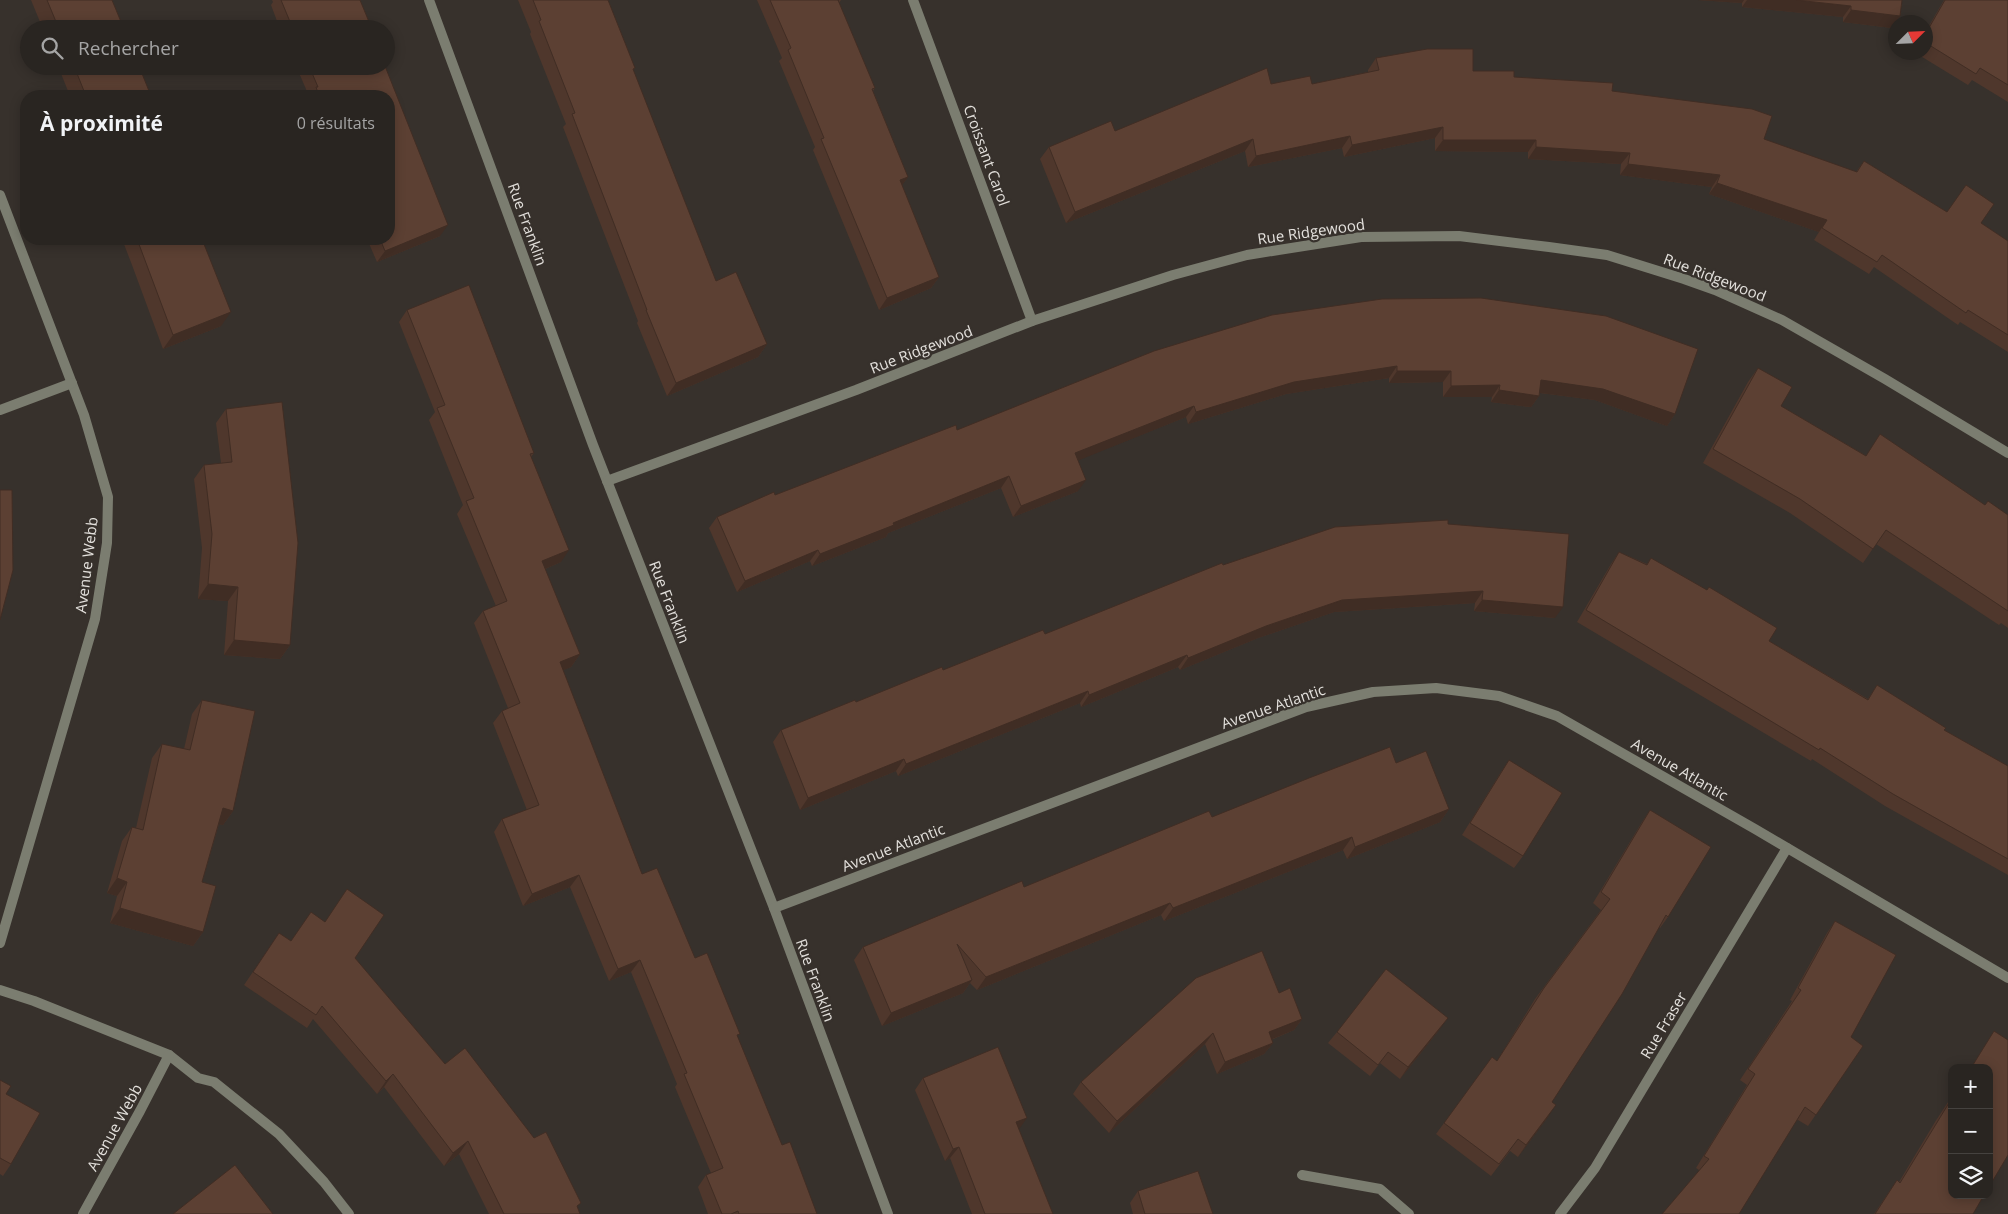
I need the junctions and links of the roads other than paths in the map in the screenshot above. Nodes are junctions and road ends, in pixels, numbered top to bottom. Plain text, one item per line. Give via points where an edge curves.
1 (430, 0) edge
2 (913, 0) edge
3 (0, 195) edge
4 (1032, 321) junction
5 (72, 383) junction
6 (0, 410) edge
7 (2008, 454) edge
8 (607, 481) junction
9 (1787, 848) junction
10 (774, 908) junction
11 (0, 943) edge
12 (2008, 978) edge
13 (0, 990) edge
14 (169, 1055) junction
15 (1302, 1175) dead end
16 (83, 1214) edge
17 (349, 1214) edge
18 (888, 1214) edge
19 (1410, 1214) edge
20 (1560, 1214) edge

1 - 8 street, Rue Franklin
2 - 4 street, Croissant Carol
3 - 5 street, Avenue Webb
4 - 7 street, Rue Ridgewood via 1246,255 1360,237 1459,236 1549,247 1607,255 1650,267 1750,305 1885,378
4 - 8 street, Rue Ridgewood via 856,390
5 - 6 street
5 - 11 street, Avenue Webb via 108,497 107,543 95,619
8 - 10 street, Rue Franklin
9 - 10 street, Avenue Atlantic via 1557,716 1499,696 1436,688 1373,692 1306,707
9 - 12 street, Avenue Atlantic
9 - 20 street, Rue Fraser via 1595,1168
10 - 18 street, Rue Franklin
13 - 14 street
14 - 16 street, Avenue Webb
14 - 17 street via 198,1078 214,1082 279,1134
15 - 19 street via 1380,1189

